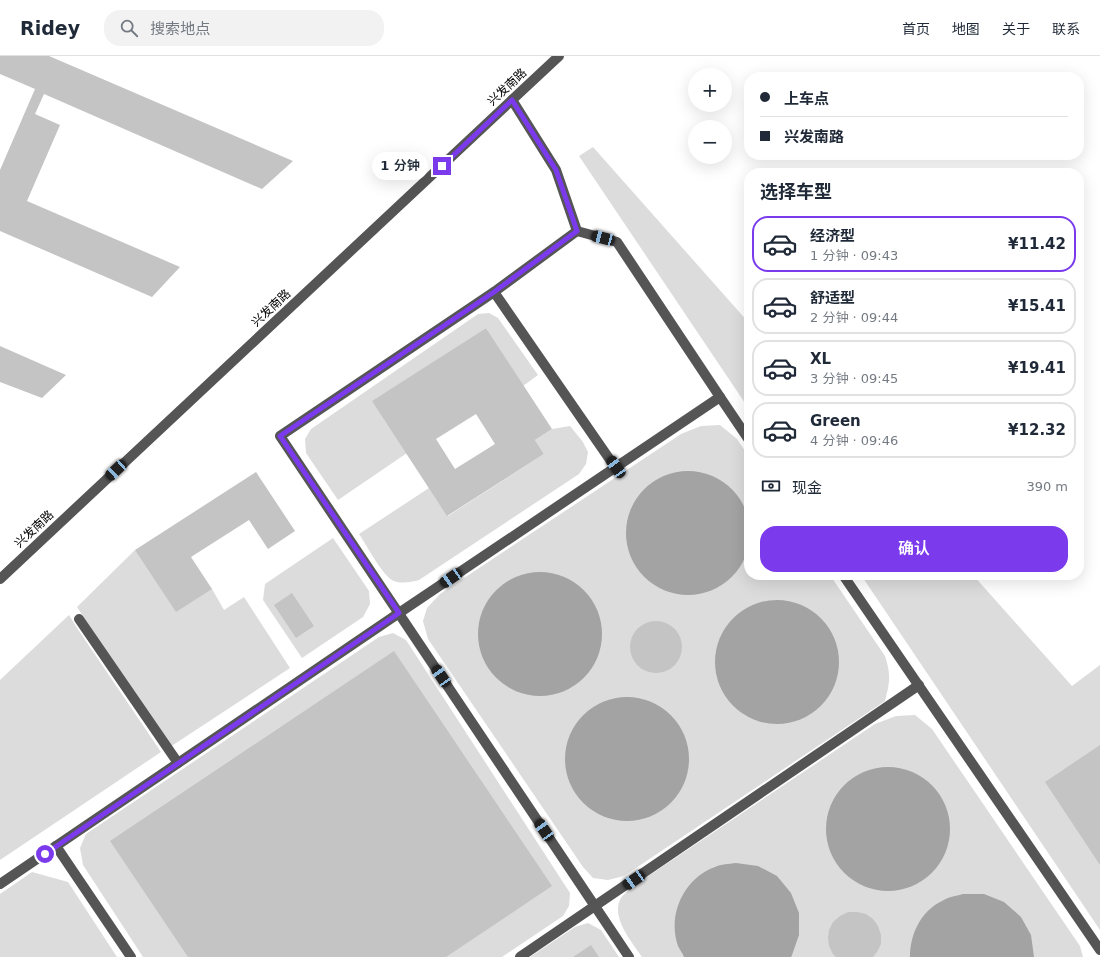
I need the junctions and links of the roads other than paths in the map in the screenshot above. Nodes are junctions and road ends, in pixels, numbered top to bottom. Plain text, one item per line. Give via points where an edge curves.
1 (559, 56) edge
2 (512, 100) junction
3 (577, 231) junction
4 (494, 292) junction
5 (720, 397) junction
6 (744, 433) edge
7 (616, 467) junction
8 (0, 578) edge
9 (846, 580) edge
10 (399, 613) junction
11 (79, 619) dead end
12 (918, 685) junction
13 (178, 763) junction
14 (56, 846) junction
15 (0, 884) edge
16 (595, 906) junction
17 (1100, 950) edge
18 (131, 957) edge
19 (520, 957) edge
20 (629, 957) edge

1 - 2 street, 兴发南路
2 - 3 street via 556,170
2 - 8 street, 兴发南路
3 - 4 street
3 - 5 street via 617,242
4 - 7 street
4 - 10 street via 280,436
5 - 6 street
5 - 7 street
7 - 10 street
9 - 12 street
10 - 13 street
10 - 16 street
11 - 13 street
12 - 16 street
12 - 17 street
13 - 14 street
14 - 15 street
14 - 18 street
16 - 19 street
16 - 20 street

